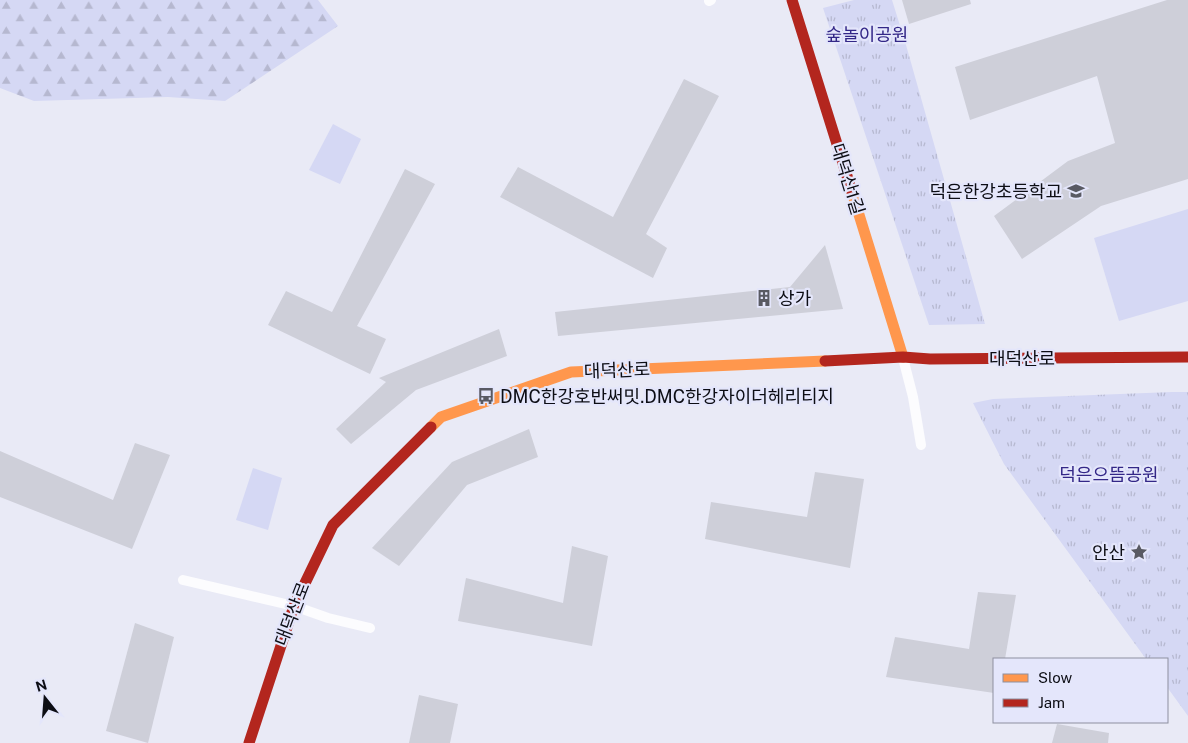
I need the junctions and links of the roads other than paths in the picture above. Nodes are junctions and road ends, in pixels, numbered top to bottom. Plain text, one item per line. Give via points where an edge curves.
1 (792, 0) edge
2 (1188, 357) edge
3 (903, 358) junction
4 (921, 445) dead end
5 (183, 580) dead end
6 (294, 606) junction
7 (370, 628) dead end
8 (249, 743) edge

1 - 3 street, 대덕산1길
2 - 3 street, 대덕산로
3 - 4 lane
3 - 6 street, 대덕산로 via 571,372 441,417 334,526
5 - 6 lane
6 - 7 lane
6 - 8 street, 대덕산로

